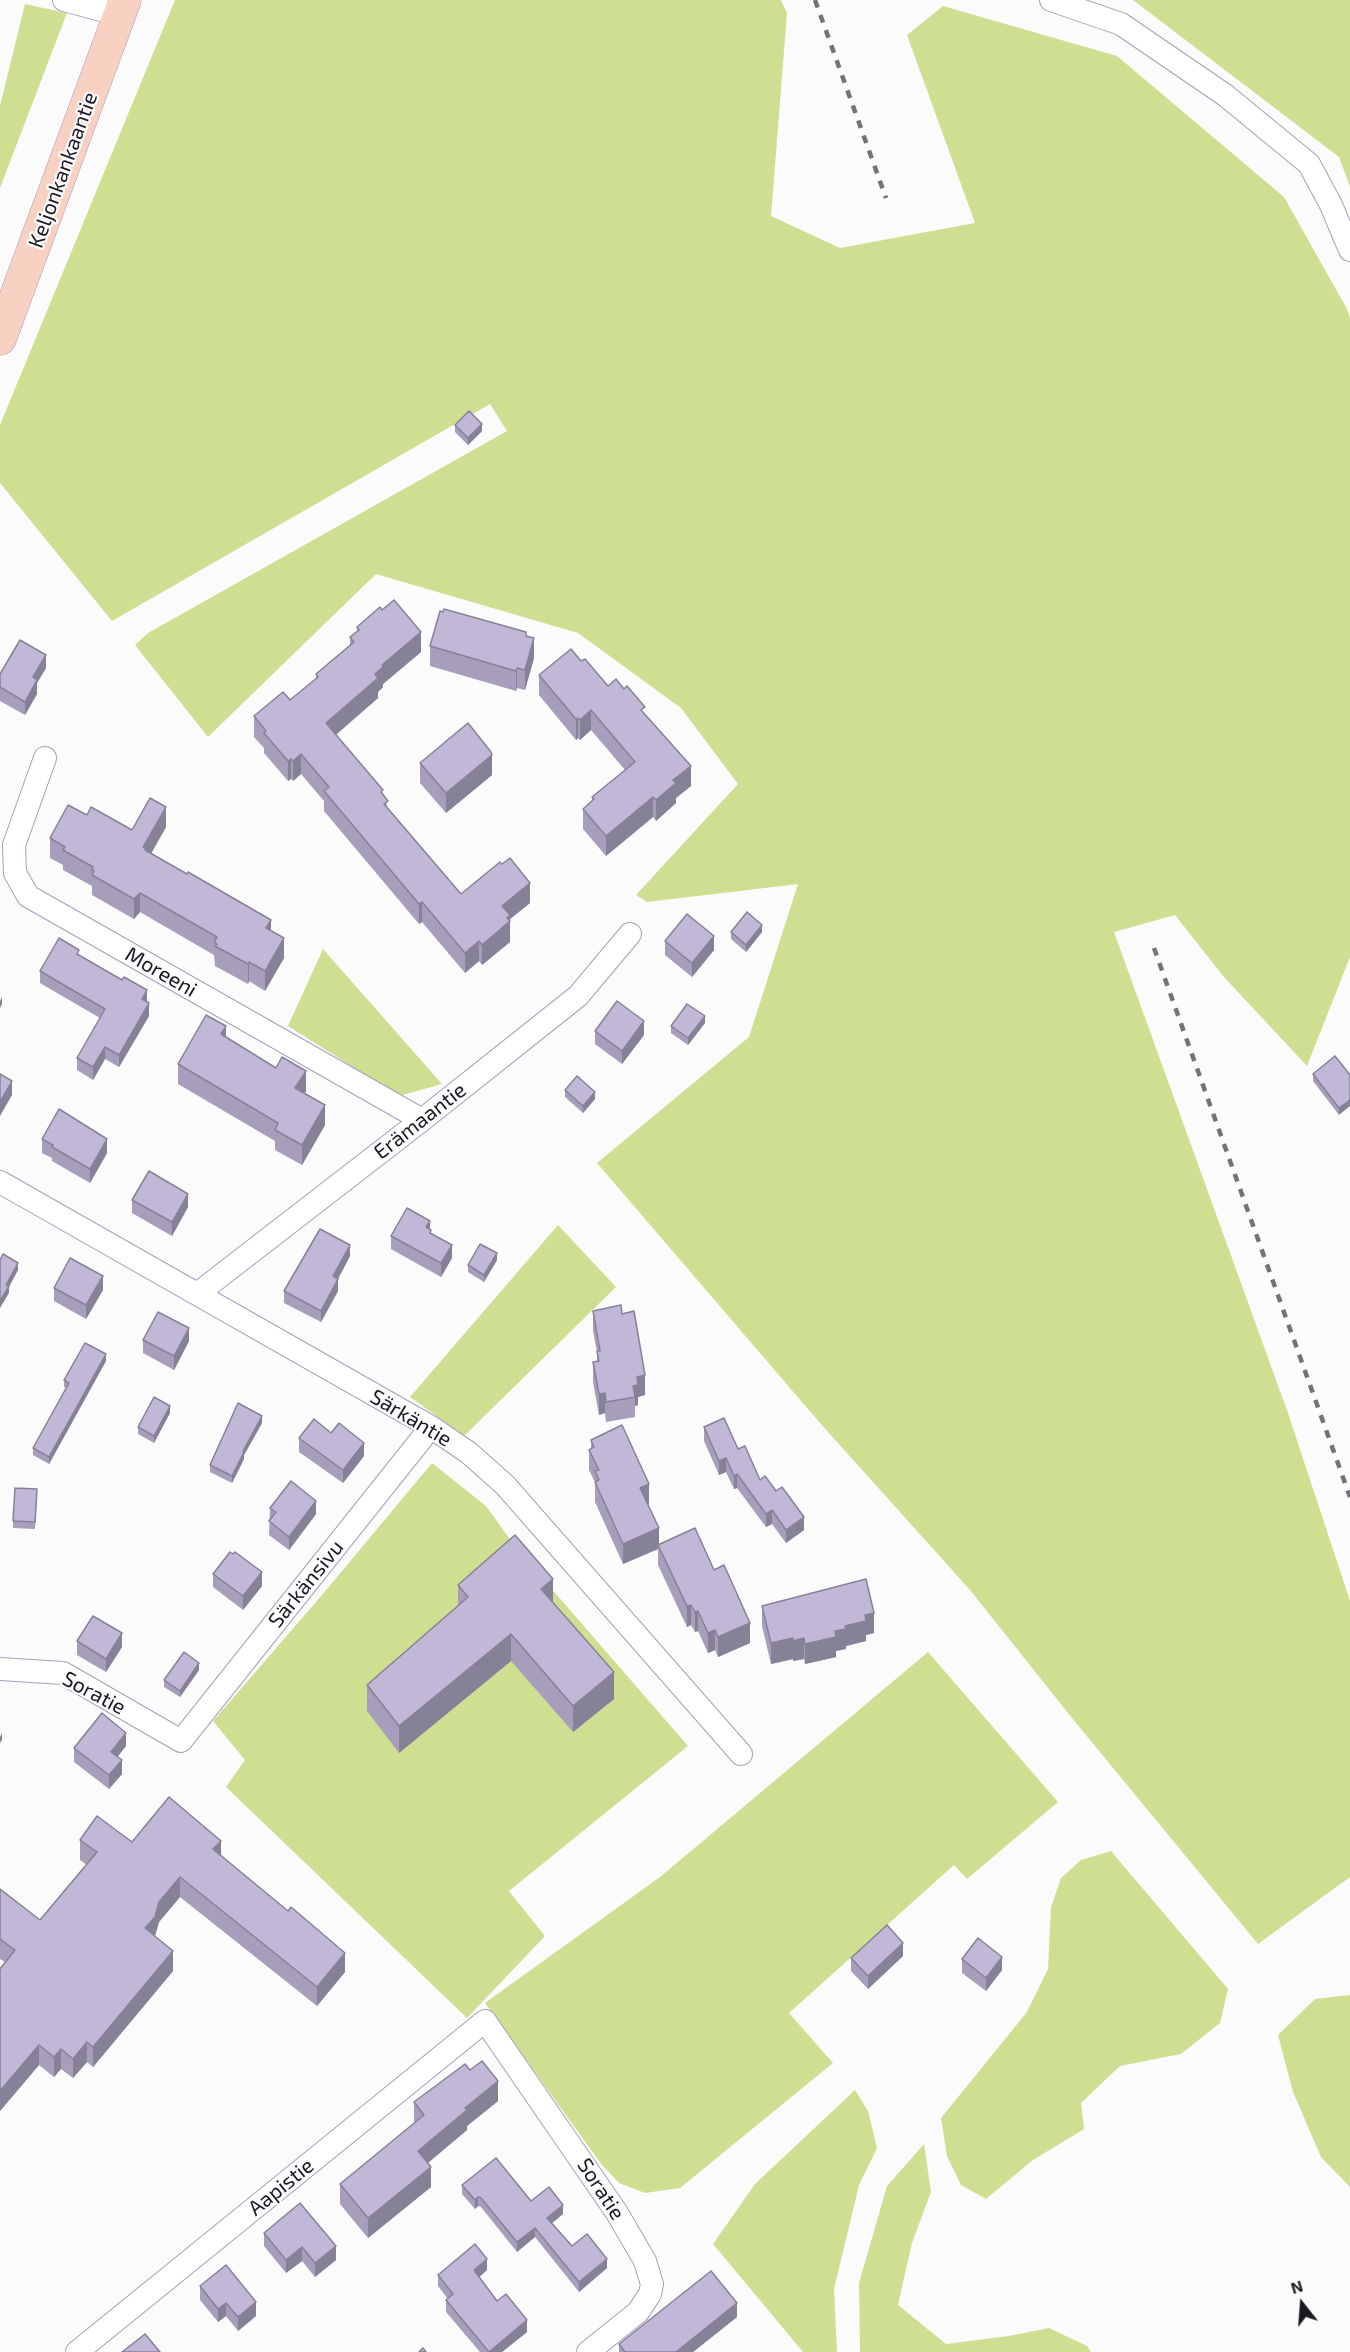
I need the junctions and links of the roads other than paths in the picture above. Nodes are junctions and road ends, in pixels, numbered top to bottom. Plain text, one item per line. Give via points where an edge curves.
1 (64, 0) edge
2 (1051, 0) edge
3 (123, 7) edge
4 (1350, 250) edge
5 (0, 339) edge
6 (45, 758) dead end
7 (630, 934) dead end
8 (422, 1120) junction
9 (0, 1182) edge
10 (197, 1294) junction
11 (431, 1428) junction
12 (0, 1669) edge
13 (181, 1741) joint
14 (741, 1754) dead end
15 (485, 2021) joint
16 (77, 2352) edge
17 (588, 2352) edge

1 - 3 street
2 - 4 street via 1121,24 1225,95 1309,164
3 - 5 main road, Keljonkankaantie
6 - 8 street, Moreeni via 14,845 15,873 28,896
7 - 8 street, Erämaantie via 578,996
8 - 10 street, Erämaantie
9 - 10 street, Särkäntie
10 - 11 street, Särkäntie
11 - 13 street, Särkänsivu
11 - 14 street, Särkäntie via 469,1453 505,1485
12 - 13 street, Soratie via 63,1673
15 - 16 street, Aapistie
15 - 17 street, Soratie via 617,2213 645,2261 652,2284 650,2294 638,2312

